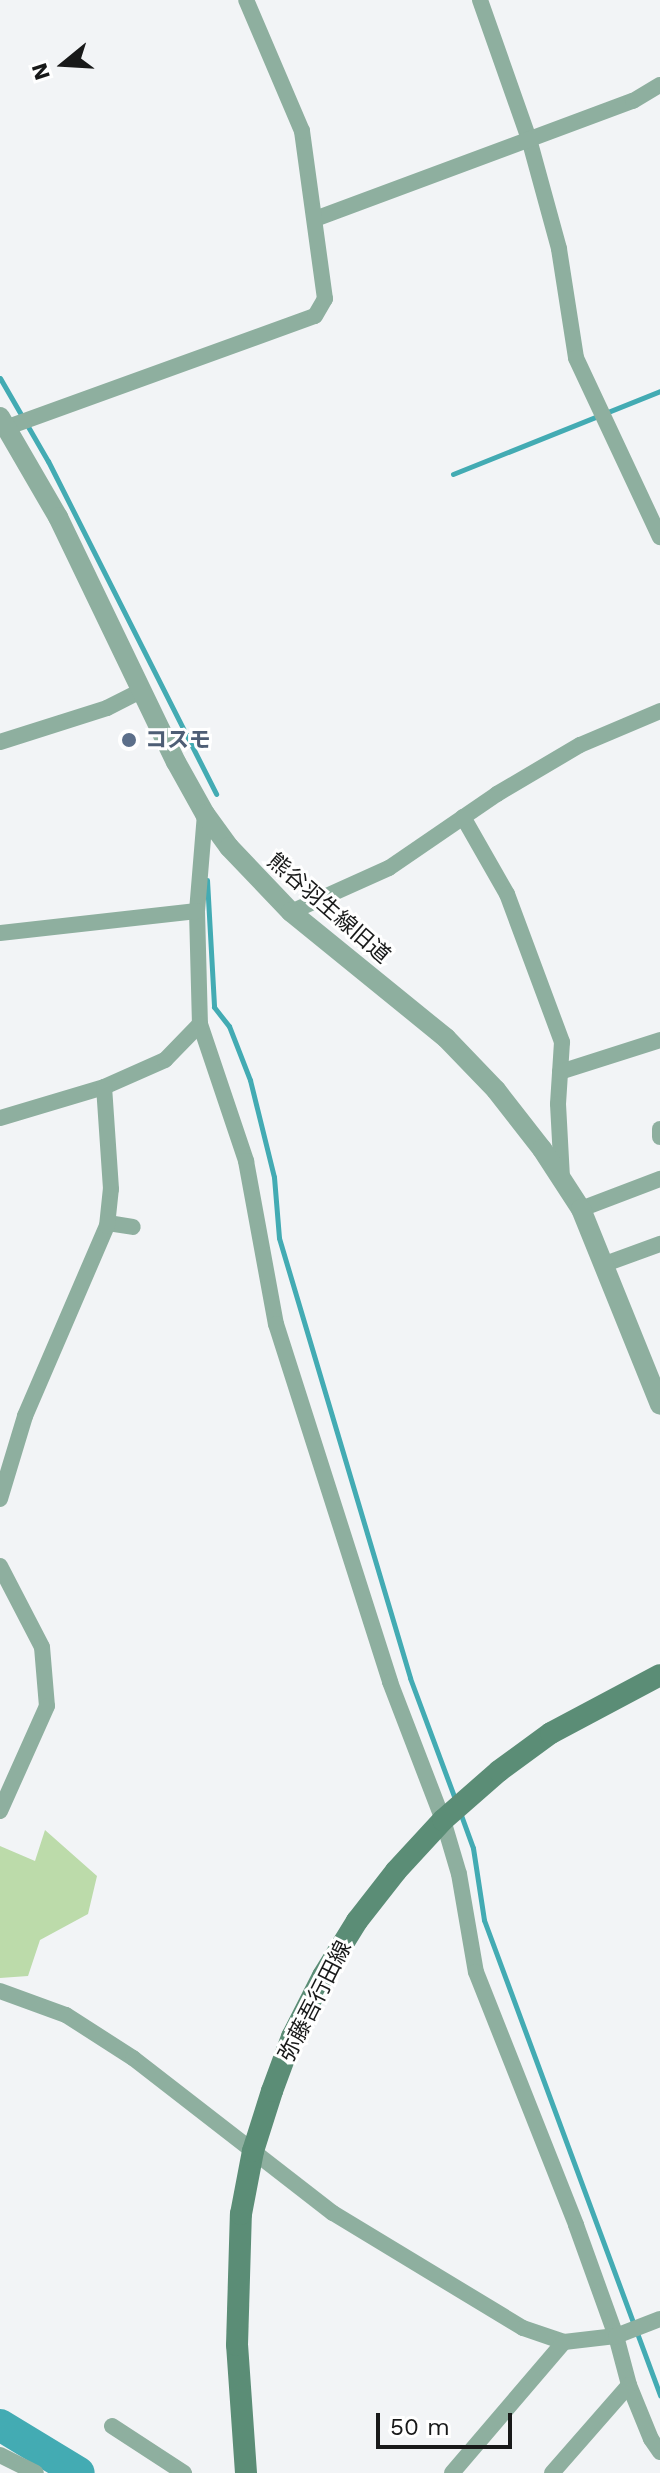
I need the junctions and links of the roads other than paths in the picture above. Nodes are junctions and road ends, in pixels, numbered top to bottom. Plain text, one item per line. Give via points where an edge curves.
1 (246, 0) edge
2 (480, 0) edge
3 (660, 85) edge
4 (529, 139) junction
5 (315, 219) junction
6 (15, 422) edge
7 (660, 537) edge
8 (142, 690) junction
9 (660, 711) edge
10 (0, 742) edge
11 (205, 814) junction
12 (463, 817) junction
13 (197, 911) junction
14 (291, 912) junction
15 (0, 933) edge
16 (200, 1024) junction
17 (660, 1040) edge
18 (560, 1072) junction
19 (104, 1087) junction
20 (0, 1118) edge
21 (660, 1129) edge
22 (660, 1137) edge
23 (562, 1179) junction
24 (660, 1179) edge
25 (581, 1209) junction
26 (108, 1223) junction
27 (133, 1227) dead end
28 (660, 1244) edge
29 (605, 1264) junction
30 (654, 1373) edge
31 (660, 1405) edge
32 (0, 1499) edge
33 (0, 1566) edge
34 (660, 1675) edge
35 (0, 1811) edge
36 (443, 1820) junction
37 (0, 1991) edge
38 (253, 2151) junction
39 (660, 2319) edge
40 (616, 2336) junction
41 (564, 2342) junction
42 (629, 2385) junction
43 (112, 2426) dead end
44 (660, 2452) edge
45 (0, 2455) edge
46 (36, 2473) edge
47 (184, 2473) edge
48 (246, 2473) edge
49 (452, 2473) edge
50 (552, 2473) edge

1 - 5 street via 302,131
2 - 4 street
3 - 4 street via 633,101
4 - 5 street
4 - 7 street via 559,249 576,358
5 - 6 street via 325,299 315,316
6 - 8 street, 熊谷羽生線旧道
8 - 10 street via 107,708
8 - 11 street, 熊谷羽生線旧道
9 - 12 street via 580,745
11 - 13 street
11 - 14 street, 熊谷羽生線旧道
12 - 14 street via 389,868
12 - 18 street via 507,894 562,1042
13 - 15 street
13 - 16 street
14 - 23 street, 熊谷羽生線旧道 via 446,1038 496,1090
16 - 19 street via 165,1060
16 - 36 street via 246,1161 276,1324 390,1682
17 - 18 street
18 - 23 street
19 - 20 street
19 - 26 street
21 - 22 street
23 - 25 street, 熊谷羽生線旧道
24 - 25 street
25 - 29 street, 熊谷羽生線旧道
26 - 27 street
26 - 32 street via 25,1416
28 - 29 street
29 - 30 street, 熊谷羽生線旧道
30 - 31 street, 熊谷羽生線旧道
33 - 35 street via 42,1647 47,1706
34 - 36 main road, 弥藤吾行田線 via 551,1733
36 - 38 main road, 弥藤吾行田線 via 357,1921 323,1976 292,2037
36 - 40 street via 459,1874 476,1972
37 - 38 street via 66,2015 93,2032
38 - 41 street via 333,2213 420,2268 523,2328
38 - 48 main road, 弥藤吾行田線 via 237,2274
39 - 40 street
40 - 41 street
40 - 42 street
41 - 49 street
42 - 44 street
42 - 50 street
43 - 47 street
45 - 46 street

